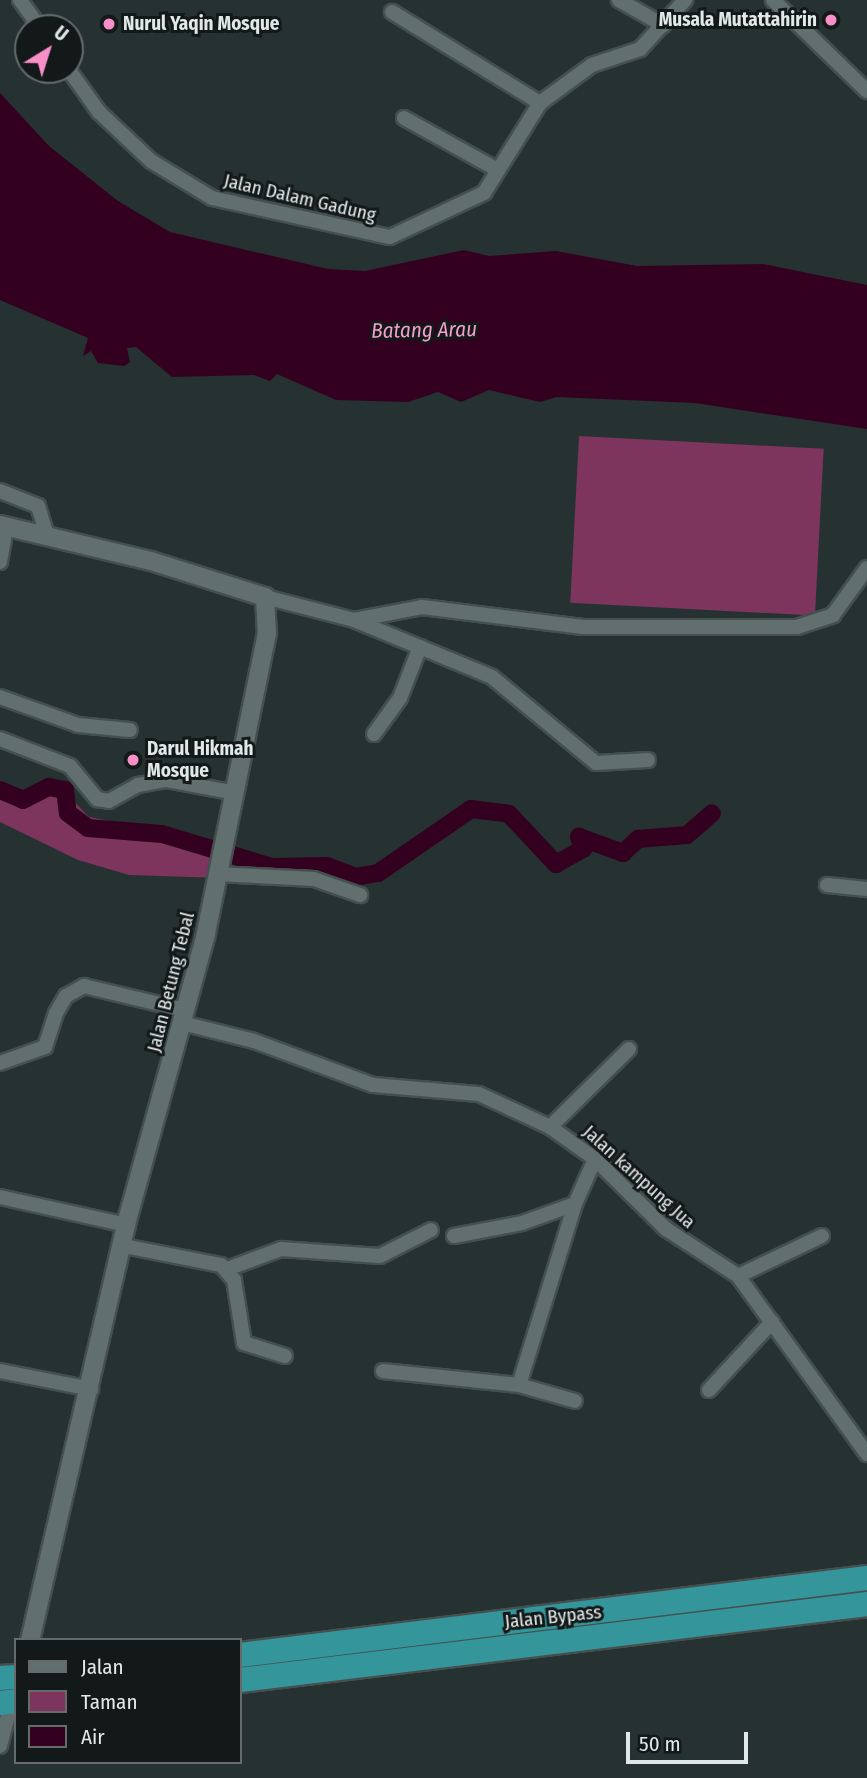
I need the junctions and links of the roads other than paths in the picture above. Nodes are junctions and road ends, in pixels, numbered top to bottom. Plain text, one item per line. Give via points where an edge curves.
1 (619, 0) edge
2 (685, 0) edge
3 (773, 0) edge
4 (392, 12) dead end
5 (663, 25) junction
6 (79, 84) edge
7 (867, 91) edge
8 (540, 103) junction
9 (404, 118) dead end
10 (498, 170) junction
11 (0, 491) edge
12 (3, 526) edge
13 (47, 536) junction
14 (0, 562) edge
15 (867, 568) edge
16 (265, 597) junction
17 (354, 620) junction
18 (420, 648) junction
19 (0, 697) edge
20 (131, 730) dead end
21 (374, 734) dead end
22 (0, 739) edge
23 (648, 761) dead end
24 (230, 792) junction
25 (220, 863) junction
26 (827, 885) dead end
27 (867, 889) edge
28 (360, 895) dead end
29 (183, 1016) junction
30 (629, 1049) dead end
31 (0, 1063) edge
32 (550, 1127) junction
33 (595, 1159) junction
34 (0, 1197) edge
35 (575, 1204) junction
36 (126, 1226) junction
37 (431, 1230) dead end
38 (454, 1236) dead end
39 (822, 1236) dead end
40 (124, 1246) junction
41 (227, 1269) junction
42 (738, 1276) junction
43 (772, 1322) junction
44 (285, 1356) dead end
45 (0, 1371) edge
46 (383, 1371) dead end
47 (519, 1385) junction
48 (92, 1389) junction
49 (709, 1390) dead end
50 (575, 1401) dead end
51 (867, 1454) edge
52 (867, 1578) edge
53 (867, 1604) edge
54 (483, 1625) junction
55 (30, 1638) edge
56 (488, 1652) junction
57 (242, 1655) edge
58 (242, 1680) edge
59 (9, 1702) edge
60 (0, 1746) edge

1 - 5 street
2 - 5 street, Jalan Dalam Gadung
3 - 7 street
4 - 8 street
5 - 8 street, Jalan Dalam Gadung via 640,49 592,65
6 - 10 street, Jalan Dalam Gadung via 99,112 150,162 212,198 292,219 390,237 480,197
8 - 10 street, Jalan Dalam Gadung
9 - 10 street
11 - 13 street via 41,509
12 - 13 street
12 - 14 street
13 - 16 street
15 - 17 street via 833,615 797,627 583,627 422,607
16 - 17 street
16 - 24 street, Jalan Betung Tebal via 267,633
17 - 18 street
18 - 21 street via 400,698
18 - 23 street via 492,677 596,764
19 - 20 street via 78,725
22 - 24 street via 69,766 97,799 108,801 138,785 167,780
24 - 25 street, Jalan Betung Tebal
25 - 28 street via 314,879
25 - 29 street, Jalan Betung Tebal
26 - 27 street
29 - 31 street, Jalan kampung Jua via 84,986 66,996 45,1047
29 - 32 street, Jalan kampung Jua via 373,1085 479,1094
29 - 36 street, Jalan Betung Tebal
30 - 32 street
32 - 33 street, Jalan kampung Jua
33 - 35 street
33 - 42 street, Jalan kampung Jua via 666,1229
34 - 36 street
35 - 38 street via 522,1223
35 - 47 street
36 - 40 street, Jalan Betung Tebal
37 - 41 street via 380,1256 281,1249
39 - 42 street
40 - 41 street
40 - 48 street, Jalan Betung Tebal
41 - 44 street via 244,1343
42 - 43 street, Jalan kampung Jua
43 - 49 street
43 - 51 street, Jalan kampung Jua
45 - 48 street
46 - 47 street
47 - 50 street
48 - 55 street, Jalan Betung Tebal
52 - 54 highway, Jalan Bypass
53 - 56 highway, Jalan Bypass
54 - 56 highway
54 - 57 highway, Jalan Bypass
56 - 58 highway, Jalan Bypass
59 - 60 street

